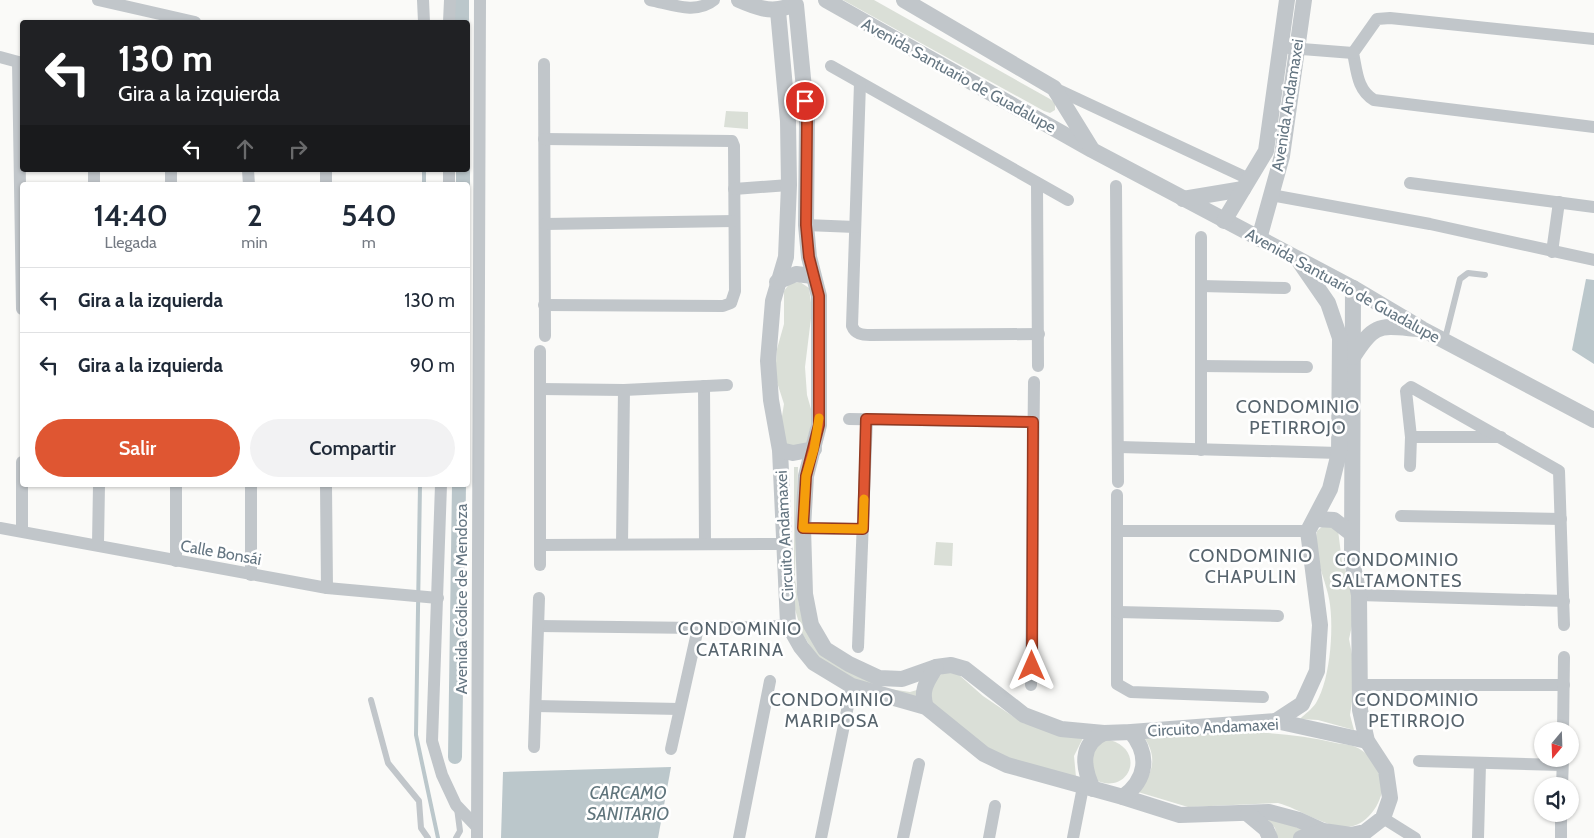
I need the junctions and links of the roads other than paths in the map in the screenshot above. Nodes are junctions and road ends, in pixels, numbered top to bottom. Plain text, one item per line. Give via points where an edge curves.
1 (98, 0) edge
2 (423, 0) edge
3 (450, 0) edge
4 (480, 0) edge
5 (650, 0) edge
6 (714, 0) edge
7 (739, 0) edge
8 (826, 0) edge
9 (904, 0) edge
10 (1287, 0) edge
11 (1304, 0) edge
12 (800, 2) edge
13 (778, 11) junction
14 (186, 20) edge
15 (424, 20) edge
16 (449, 20) edge
17 (1594, 40) edge
18 (1279, 46) junction
19 (1296, 49) junction
20 (1353, 53) junction
21 (0, 57) edge
22 (20, 63) edge
23 (544, 64) dead end
24 (831, 66) dead end
25 (860, 83) junction
26 (1054, 88) junction
27 (1067, 108) junction
28 (1043, 122) junction
29 (1594, 127) edge
30 (544, 140) junction
31 (1092, 150) junction
32 (1037, 182) junction
33 (1246, 184) junction
34 (1410, 184) dead end
35 (789, 185) junction
36 (1116, 186) dead end
37 (734, 189) junction
38 (1271, 195) junction
39 (1183, 199) junction
40 (1068, 200) dead end
41 (1559, 202) junction
42 (1594, 207) edge
43 (734, 221) junction
44 (1224, 221) junction
45 (545, 224) junction
46 (806, 225) junction
47 (855, 227) junction
48 (1201, 237) dead end
49 (1259, 238) junction
50 (1552, 252) junction
51 (1297, 259) junction
52 (1594, 260) edge
53 (813, 276) junction
54 (1485, 276) dead end
55 (777, 282) junction
56 (1201, 286) junction
57 (1284, 288) dead end
58 (1353, 288) junction
59 (544, 305) junction
60 (1422, 329) junction
61 (1039, 334) junction
62 (545, 336) dead end
63 (1444, 341) junction
64 (540, 351) dead end
65 (1353, 357) junction
66 (473, 360) edge
67 (1038, 366) dead end
68 (1201, 366) junction
69 (1307, 367) dead end
70 (1034, 382) dead end
71 (728, 385) dead end
72 (704, 386) junction
73 (541, 389) junction
74 (624, 390) junction
75 (849, 419) dead end
76 (866, 419) junction
77 (1594, 420) edge
78 (1033, 422) junction
79 (1411, 437) junction
80 (1502, 438) junction
81 (1119, 447) junction
82 (814, 449) junction
83 (780, 450) junction
84 (1201, 450) junction
85 (1338, 453) junction
86 (1410, 466) dead end
87 (1118, 482) dead end
88 (22, 487) edge
89 (99, 487) edge
90 (176, 487) edge
91 (251, 487) edge
92 (326, 487) edge
93 (441, 487) edge
94 (1117, 495) dead end
95 (1400, 516) dead end
96 (1561, 519) junction
97 (1312, 525) junction
98 (0, 528) edge
99 (803, 528) junction
100 (863, 529) junction
101 (22, 531) junction
102 (1118, 531) junction
103 (1352, 534) junction
104 (705, 543) junction
105 (98, 544) junction
106 (622, 544) junction
107 (784, 544) junction
108 (540, 545) junction
109 (176, 561) junction
110 (540, 565) dead end
111 (251, 574) junction
112 (328, 588) junction
113 (1359, 595) junction
114 (438, 598) junction
115 (539, 598) dead end
116 (1564, 601) junction
117 (1118, 612) junction
118 (1278, 616) dead end
119 (788, 624) junction
120 (1564, 625) dead end
121 (539, 626) junction
122 (698, 628) junction
123 (858, 647) dead end
124 (1564, 657) dead end
125 (936, 667) junction
126 (770, 681) dead end
127 (1031, 685) dead end
128 (1360, 685) junction
129 (1564, 685) junction
130 (852, 686) junction
131 (1263, 697) dead end
132 (371, 700) dead end
133 (536, 706) junction
134 (926, 707) junction
135 (679, 709) junction
136 (1276, 721) junction
137 (1563, 722) edge
138 (1131, 732) junction
139 (1104, 733) junction
140 (1367, 741) junction
141 (534, 747) dead end
142 (671, 749) dead end
143 (1419, 761) dead end
144 (1534, 763) edge
145 (919, 764) dead end
146 (1480, 764) junction
147 (1086, 791) junction
148 (1123, 797) junction
149 (456, 806) junction
150 (995, 806) dead end
151 (1248, 814) junction
152 (1383, 818) junction
153 (1561, 822) edge
154 (1323, 831) junction
155 (477, 833) edge
156 (428, 838) edge
157 (456, 838) edge
158 (739, 838) edge
159 (821, 838) edge
160 (903, 838) edge
161 (988, 838) edge
162 (1073, 838) edge
163 (1270, 838) edge
164 (1301, 838) edge
165 (1414, 838) edge
166 (1478, 838) edge
167 (1561, 838) edge

1 - 14 street
2 - 15 street
3 - 16 street
4 - 66 street, Avenida Códice de Mendoza
5 - 6 street via 693,9
7 - 13 street
8 - 28 street, Avenida Santuario de Guadalupe
9 - 26 street, Avenida Santuario de Guadalupe
10 - 18 street, Avenida Andamaxei
11 - 19 street, Avenida Andamaxei
12 - 13 street
12 - 46 street, Circuito Andamaxei via 807,120
13 - 35 street, Circuito Andamaxei via 788,121
17 - 20 street via 1390,18 1377,19
18 - 19 street
18 - 33 street, Avenida Andamaxei via 1266,151
19 - 20 street
19 - 38 street, Avenida Andamaxei via 1282,156
20 - 29 street via 1363,92 1374,100
21 - 22 street
23 - 30 street
24 - 25 street
25 - 32 street
25 - 47 street
26 - 27 street, Avenida Santuario de Guadalupe
26 - 33 street
27 - 28 street via 1059,117
27 - 31 street, Avenida Santuario de Guadalupe
28 - 31 street, Avenida Santuario de Guadalupe
30 - 37 street via 729,140 734,146
30 - 45 street
31 - 39 street, Avenida Santuario de Guadalupe
32 - 40 street
32 - 61 street
33 - 39 street
33 - 44 street, Avenida Andamaxei
34 - 41 street
35 - 37 street
35 - 55 street, Circuito Andamaxei via 786,257
36 - 81 street
37 - 43 street
38 - 49 street, Avenida Andamaxei
38 - 50 street via 1430,224
39 - 44 street, Avenida Santuario de Guadalupe
41 - 42 street
41 - 50 street
43 - 45 street
43 - 59 street via 734,291 731,303 723,306
44 - 49 street, Avenida Santuario de Guadalupe
45 - 59 street
46 - 47 street
46 - 53 street, Circuito Andamaxei
47 - 61 street via 852,326 856,332 870,335
48 - 56 street
49 - 51 street, Avenida Santuario de Guadalupe
50 - 52 street
51 - 58 street, Avenida Santuario de Guadalupe
51 - 85 street via 1328,303 1340,338
53 - 55 street via 796,274
53 - 82 street, Circuito Andamaxei via 819,296 819,425
54 - 63 lane via 1468,273 1460,280
55 - 83 street, Circuito Andamaxei via 768,361
56 - 57 street
56 - 68 street
58 - 60 street, Avenida Santuario de Guadalupe
58 - 65 street
59 - 62 street
60 - 63 street, Avenida Santuario de Guadalupe
60 - 65 street via 1378,328 1367,335
61 - 67 street
63 - 77 street, Avenida Santuario de Guadalupe
64 - 73 street
65 - 103 street
66 - 155 street, Avenida Códice de Mendoza
68 - 69 street
68 - 84 street
70 - 78 street
71 - 72 street
72 - 74 street
72 - 104 street
73 - 74 street
73 - 108 street
74 - 106 street
75 - 76 street
76 - 78 street
76 - 100 street
78 - 127 street
79 - 80 street
79 - 80 street via 1406,392 1410,387
79 - 86 street
80 - 96 street via 1559,471
81 - 84 street
81 - 87 street
82 - 83 street via 793,453
82 - 99 street, Circuito Andamaxei via 806,476
83 - 107 street, Circuito Andamaxei
84 - 85 street
85 - 97 street via 1330,489
88 - 101 street
89 - 105 street
90 - 109 street
91 - 111 street
92 - 112 street
93 - 114 street
94 - 102 street
95 - 96 street
96 - 116 street
97 - 102 street
97 - 103 street via 1334,520
97 - 136 street via 1320,625 1317,671 1302,704
98 - 101 street, Calle Bonsái
99 - 100 street
99 - 125 street, Circuito Andamaxei via 805,594 811,625 825,649 878,678 902,680
100 - 123 street
101 - 105 street, Calle Bonsái
102 - 117 street
103 - 113 street via 1352,561
104 - 106 street
104 - 107 street
105 - 109 street, Calle Bonsái
106 - 108 street
107 - 119 street, Circuito Andamaxei
108 - 110 street
109 - 111 street, Calle Bonsái
111 - 112 street, Calle Bonsái
112 - 114 street, Calle Bonsái
113 - 116 street
113 - 128 street
114 - 149 street via 432,741
115 - 121 street
116 - 120 street
117 - 118 street
117 - 131 street via 1117,684 1121,689
119 - 122 street
119 - 130 street, Circuito Andamaxei via 800,647 814,663
121 - 122 street
121 - 133 street
122 - 135 street
124 - 129 street
125 - 134 street via 922,697
125 - 139 street, Circuito Andamaxei via 951,665 965,669 1024,715 1061,729
126 - 158 street
128 - 129 street
128 - 140 street via 1360,710
129 - 137 street
130 - 134 street, Circuito Andamaxei
130 - 159 street
132 - 156 lane via 388,763 419,801 421,828
133 - 135 street
133 - 141 street
134 - 147 street, Circuito Andamaxei via 984,754
135 - 142 street
136 - 138 street, Circuito Andamaxei
136 - 140 street, Circuito Andamaxei
138 - 139 street, Circuito Andamaxei
138 - 148 street via 1144,754 1144,767 1137,784
139 - 147 street via 1096,736 1085,755
140 - 152 street via 1386,770 1390,798
143 - 146 street
144 - 146 street
145 - 160 street
146 - 166 street
147 - 148 street, Circuito Andamaxei
147 - 162 street
148 - 151 street, Circuito Andamaxei via 1180,815
149 - 155 street
149 - 157 lane via 460,831
150 - 161 street
151 - 154 street, Circuito Andamaxei via 1269,812
151 - 163 street via 1266,829
152 - 154 street, Circuito Andamaxei via 1366,832 1351,836
152 - 165 street
153 - 167 street
154 - 164 street

